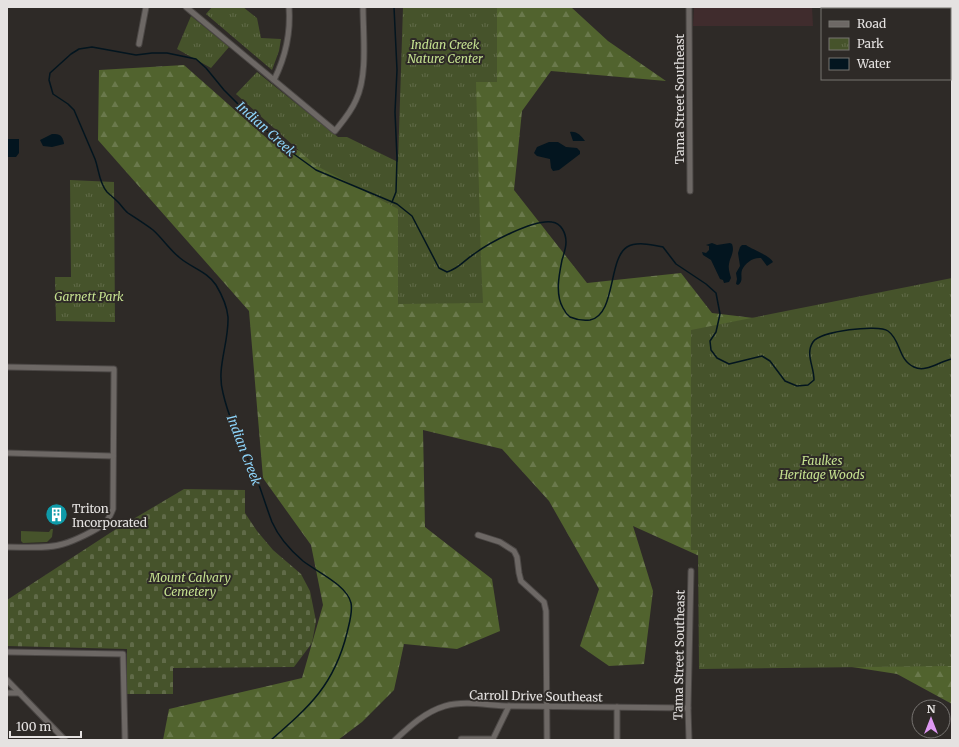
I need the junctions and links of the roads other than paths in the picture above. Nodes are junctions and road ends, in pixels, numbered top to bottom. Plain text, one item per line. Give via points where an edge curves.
1 (146, 7) edge
2 (186, 7) edge
3 (289, 7) edge
4 (363, 7) edge
5 (689, 7) edge
6 (139, 44) dead end
7 (274, 80) junction
8 (690, 191) dead end
9 (7, 367) edge
10 (7, 454) edge
11 (113, 456) junction
12 (478, 534) dead end
13 (7, 547) edge
14 (691, 571) dead end
15 (7, 652) edge
16 (7, 680) edge
17 (7, 693) edge
18 (20, 693) junction
19 (509, 706) junction
20 (546, 706) junction
21 (616, 707) junction
22 (688, 708) junction
23 (461, 738) dead end
24 (65, 740) edge
25 (124, 740) edge
26 (395, 740) edge
27 (547, 740) edge
28 (617, 740) edge
29 (689, 740) edge

1 - 6 street
2 - 7 street
3 - 7 street via 288,40
4 - 7 street via 363,75 357,99 336,131
5 - 8 street, Tama Street Southeast
9 - 11 street via 114,369
10 - 11 street
11 - 13 street via 113,509 106,522 63,544
12 - 20 street via 500,542 514,551 521,581 544,602
14 - 22 street, Tama Street Southeast
15 - 25 street via 123,654
16 - 18 street
17 - 18 street
18 - 24 street
19 - 20 street, Carroll Drive Southeast
19 - 23 street via 493,739
19 - 26 street, Carroll Drive Southeast via 445,706 419,719
20 - 21 street, Carroll Drive Southeast
20 - 27 street
21 - 22 street, Carroll Drive Southeast
21 - 28 street
22 - 29 street, Tama Street Southeast

